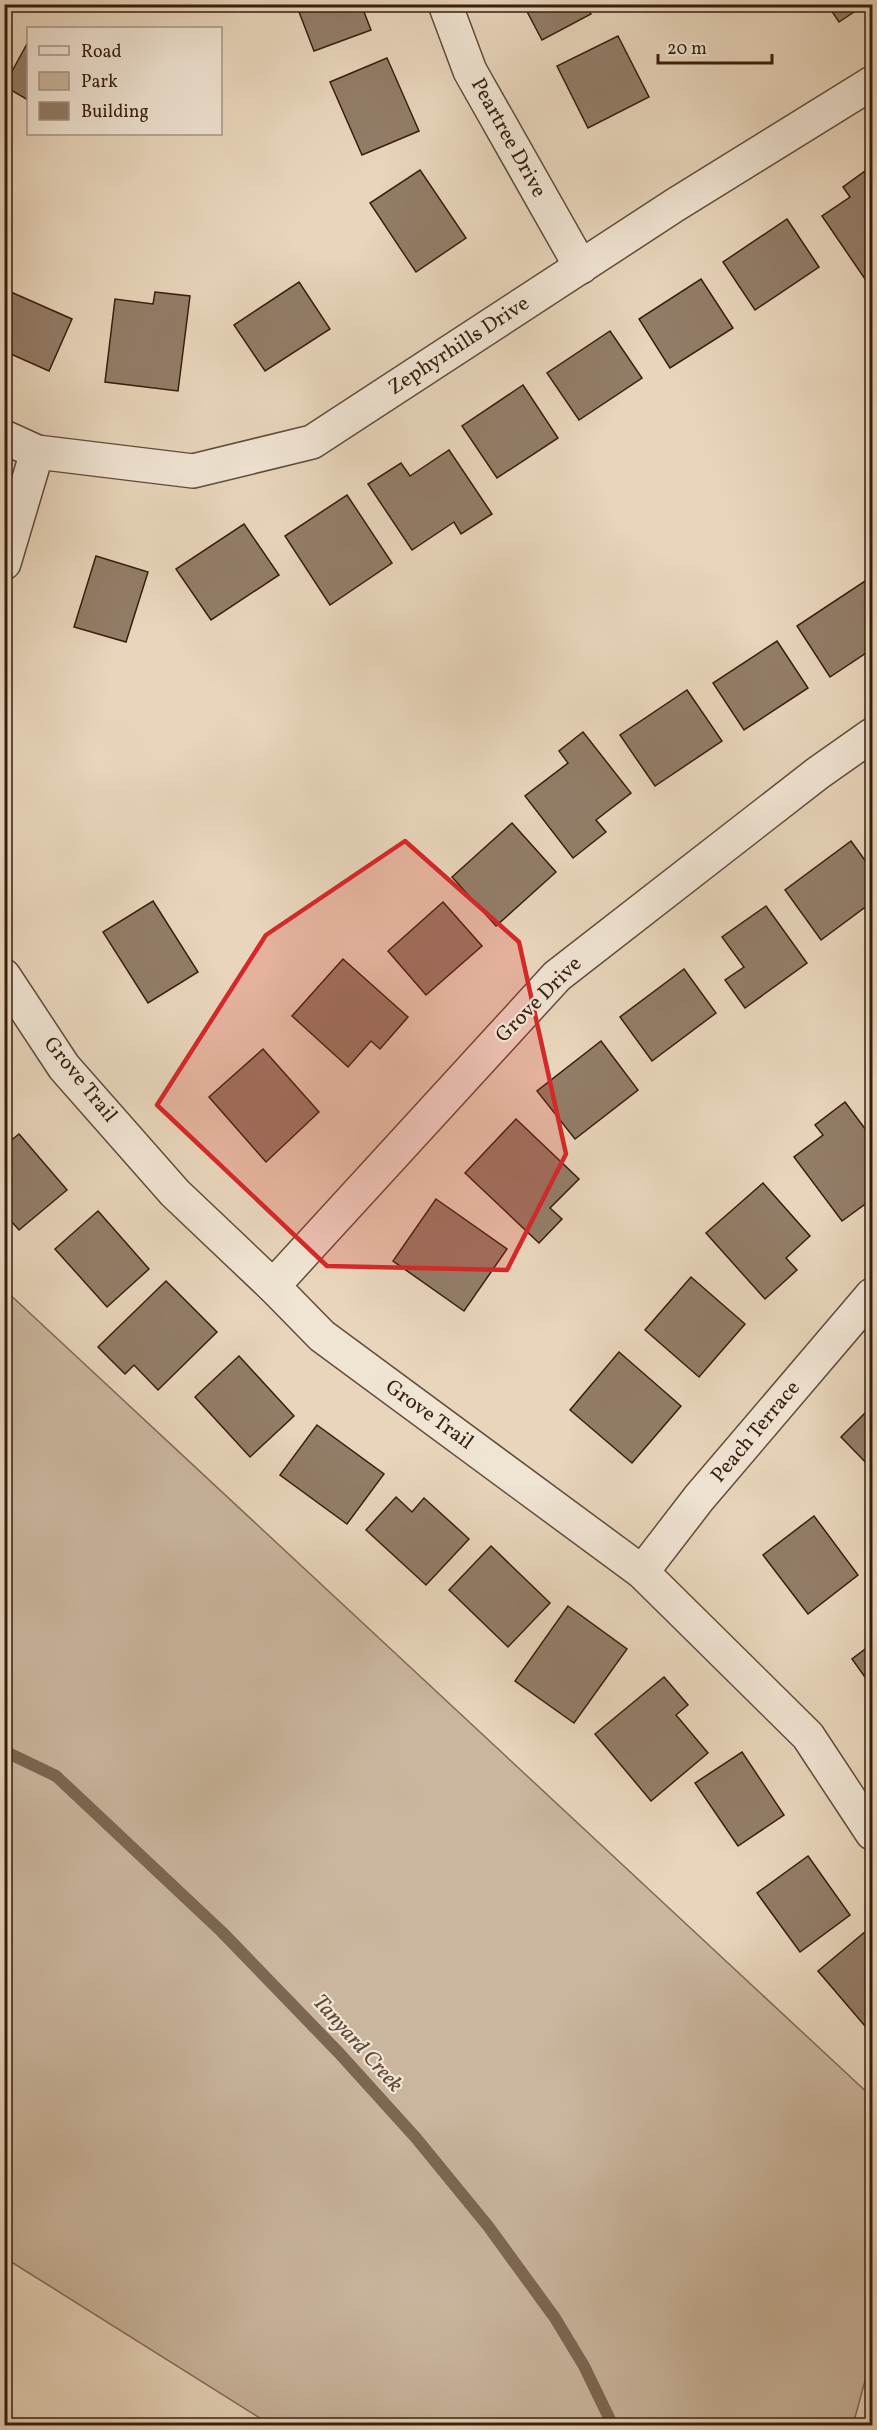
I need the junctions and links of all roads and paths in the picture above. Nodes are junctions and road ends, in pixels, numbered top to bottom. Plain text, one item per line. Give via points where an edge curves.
1 (445, 4) edge
2 (873, 83) edge
3 (581, 267) junction
4 (4, 437) edge
5 (37, 452) junction
6 (4, 563) edge
7 (873, 735) edge
8 (4, 976) edge
9 (273, 1286) junction
10 (873, 1295) edge
11 (642, 1572) junction
12 (873, 1833) edge

1 - 3 street, Peartree Drive via 470,71
2 - 3 street, Zephyrhills Drive
3 - 5 street, Zephyrhills Drive via 312,442 193,471
4 - 5 street, Zephyrhills Drive
5 - 6 street
7 - 9 street, Grove Drive via 808,780 556,976
8 - 9 street, Grove Trail via 64,1067 175,1193
9 - 11 street, Grove Trail via 322,1336
10 - 11 street, Peach Terrace via 699,1498
11 - 12 street, Grove Trail via 808,1736

